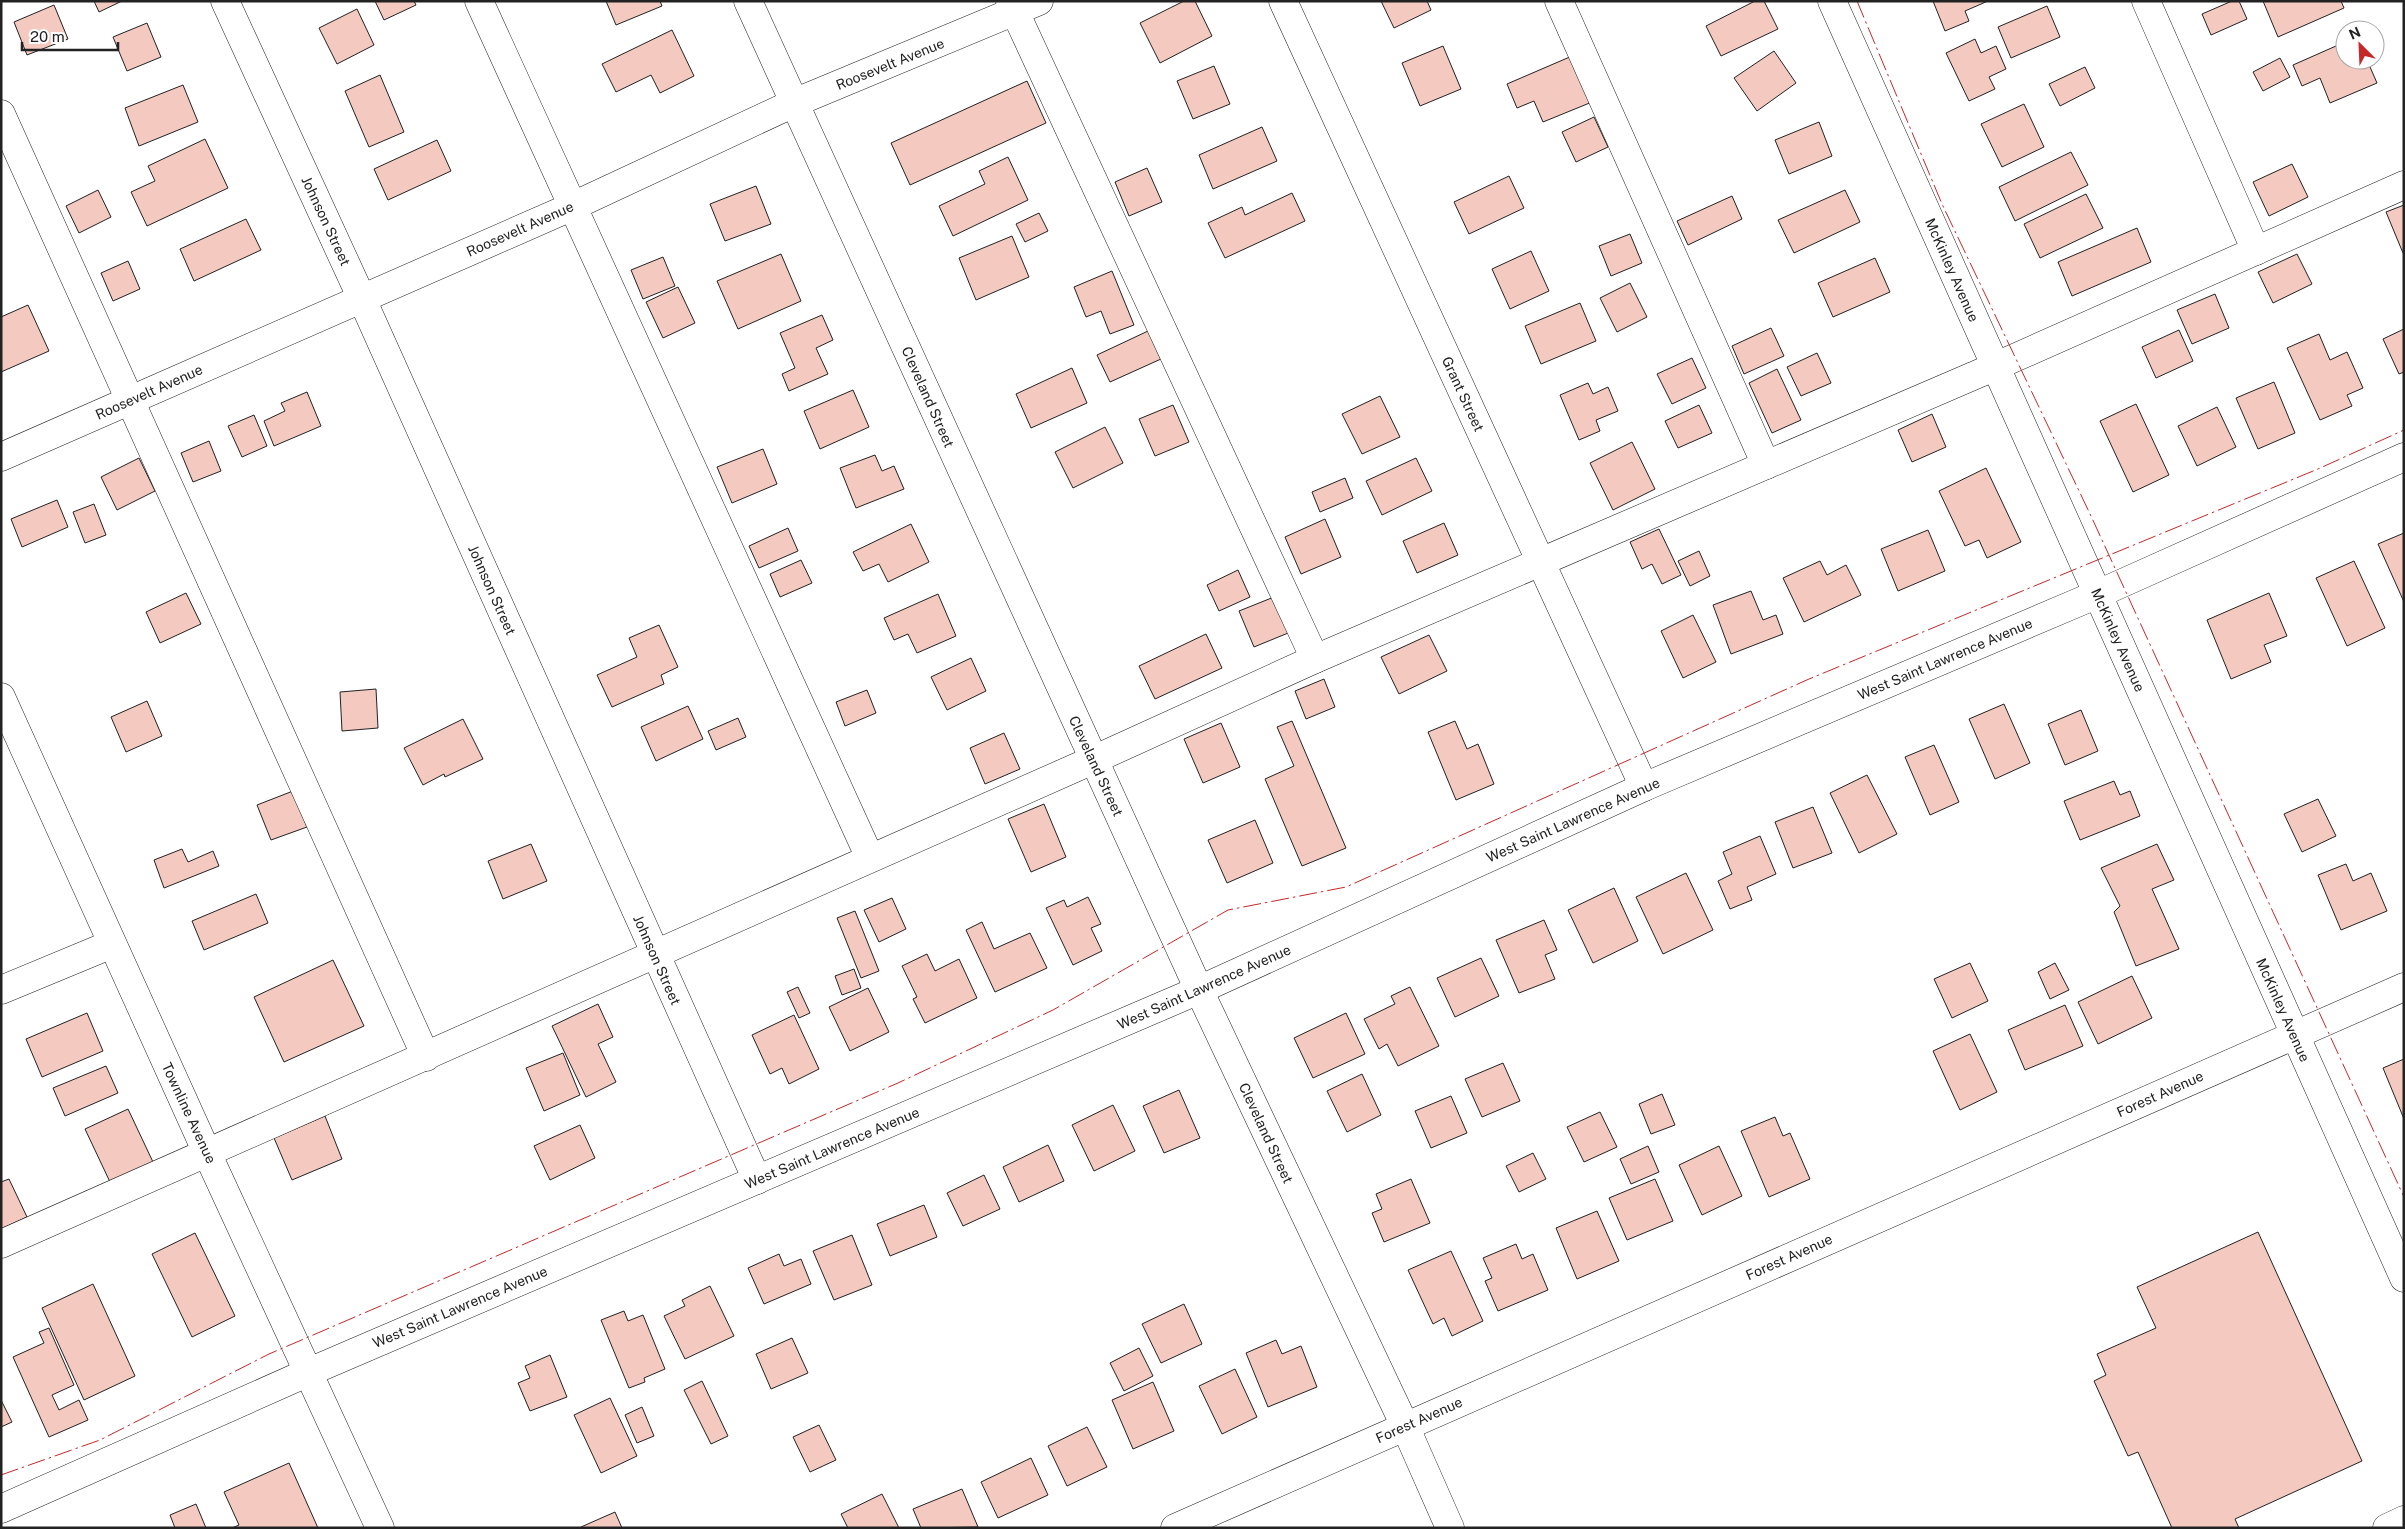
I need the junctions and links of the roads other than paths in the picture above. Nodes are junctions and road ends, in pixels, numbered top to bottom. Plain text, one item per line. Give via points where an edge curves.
1 (225, 1) edge
2 (479, 1) edge
3 (748, 1) edge
4 (1282, 1) edge
5 (1559, 1) edge
6 (1832, 1) edge
7 (2146, 1) edge
8 (1021, 5) edge
9 (794, 103) junction
10 (1, 114) edge
11 (2404, 185) edge
12 (571, 206) junction
13 (2256, 251) junction
14 (362, 299) junction
15 (1994, 367) junction
16 (131, 400) junction
17 (1, 457) edge
18 (2404, 457) edge
19 (1766, 465) junction
20 (1540, 562) junction
21 (2098, 594) junction
22 (1315, 659) junction
23 (4, 710) edge
24 (1093, 760) junction
25 (1644, 787) junction
26 (870, 858) junction
27 (112, 944) junction
28 (654, 956) junction
29 (2404, 987) edge
30 (1, 990) edge
31 (1199, 990) junction
32 (2294, 1035) junction
33 (426, 1057) junction
34 (208, 1154) junction
35 (757, 1180) junction
36 (1, 1244) edge
37 (2404, 1278) edge
38 (309, 1372) junction
39 (1405, 1426) junction
40 (1, 1509) edge
41 (2404, 1520) edge
42 (380, 1528) edge
43 (1175, 1528) edge
44 (1450, 1528) edge
45 (2387, 1528) edge

1 - 14 street, Johnson Street
2 - 12 street
3 - 9 street, Cleveland Street
4 - 20 street, Grant Street
5 - 19 street
6 - 15 street, McKinley Avenue
7 - 13 street
8 - 9 street, Roosevelt Avenue
8 - 22 street
9 - 12 street, Roosevelt Avenue
9 - 24 street, Cleveland Street
10 - 16 street
11 - 13 street
12 - 14 street, Roosevelt Avenue
12 - 26 street
13 - 15 street
14 - 16 street, Roosevelt Avenue
14 - 28 street, Johnson Street
15 - 19 street
15 - 21 street, McKinley Avenue
16 - 17 street, Roosevelt Avenue
16 - 33 street
18 - 21 street, West Saint Lawrence Avenue
19 - 20 street
20 - 22 street
20 - 25 street, Grant Street
21 - 25 street, West Saint Lawrence Avenue
21 - 32 street, McKinley Avenue
22 - 24 street
23 - 27 street, Townline Avenue
24 - 26 street
24 - 31 street, Cleveland Street
25 - 31 street, West Saint Lawrence Avenue
26 - 28 street
27 - 30 street
27 - 34 street, Townline Avenue
28 - 33 street
28 - 35 street, Johnson Street
29 - 32 street, Forest Avenue
31 - 35 street, West Saint Lawrence Avenue
31 - 39 street, Cleveland Street
32 - 37 street, McKinley Avenue
32 - 39 street, Forest Avenue
33 - 34 street
34 - 36 street
34 - 38 street, Townline Avenue
35 - 38 street, West Saint Lawrence Avenue
38 - 40 street, West Saint Lawrence Avenue
38 - 42 street, Townline Avenue
39 - 43 street, Forest Avenue
39 - 44 street, Cleveland Street
41 - 45 street

